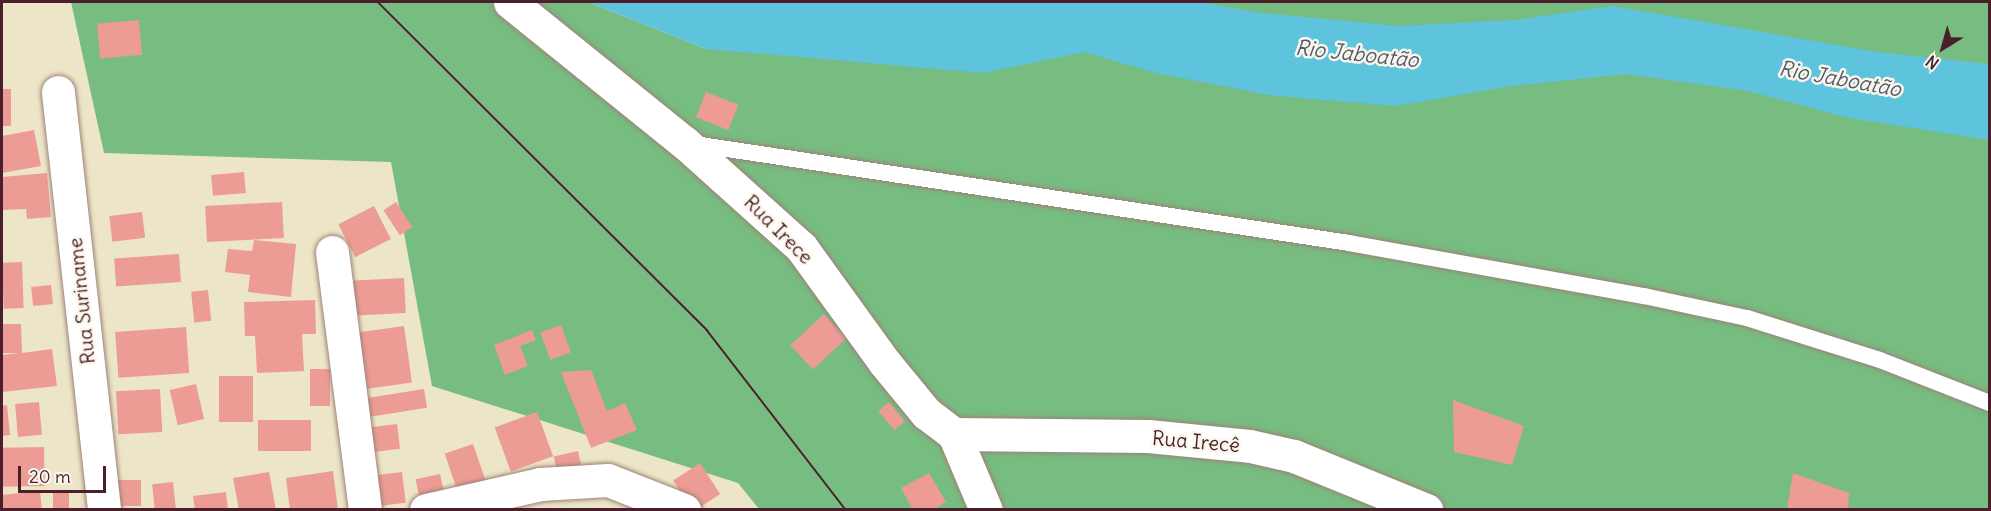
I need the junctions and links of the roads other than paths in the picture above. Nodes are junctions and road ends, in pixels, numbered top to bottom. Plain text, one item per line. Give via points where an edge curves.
1 (510, 2) edge
2 (58, 92) dead end
3 (685, 142) junction
4 (332, 252) dead end
5 (1989, 404) edge
6 (954, 434) junction
7 (104, 510) edge
8 (365, 510) edge
9 (426, 510) edge
10 (684, 510) edge
11 (986, 510) edge
12 (1426, 510) edge

1 - 3 street, Rua Irece
2 - 7 street, Rua Suriname
3 - 5 lane via 1349,243 1644,296 1747,318 1880,360
3 - 6 street, Rua Irece via 801,247 885,363 926,413
4 - 8 street
6 - 11 street
6 - 12 street, Rua Irecê via 1148,436 1250,446 1294,456
9 - 10 street via 540,484 608,480

